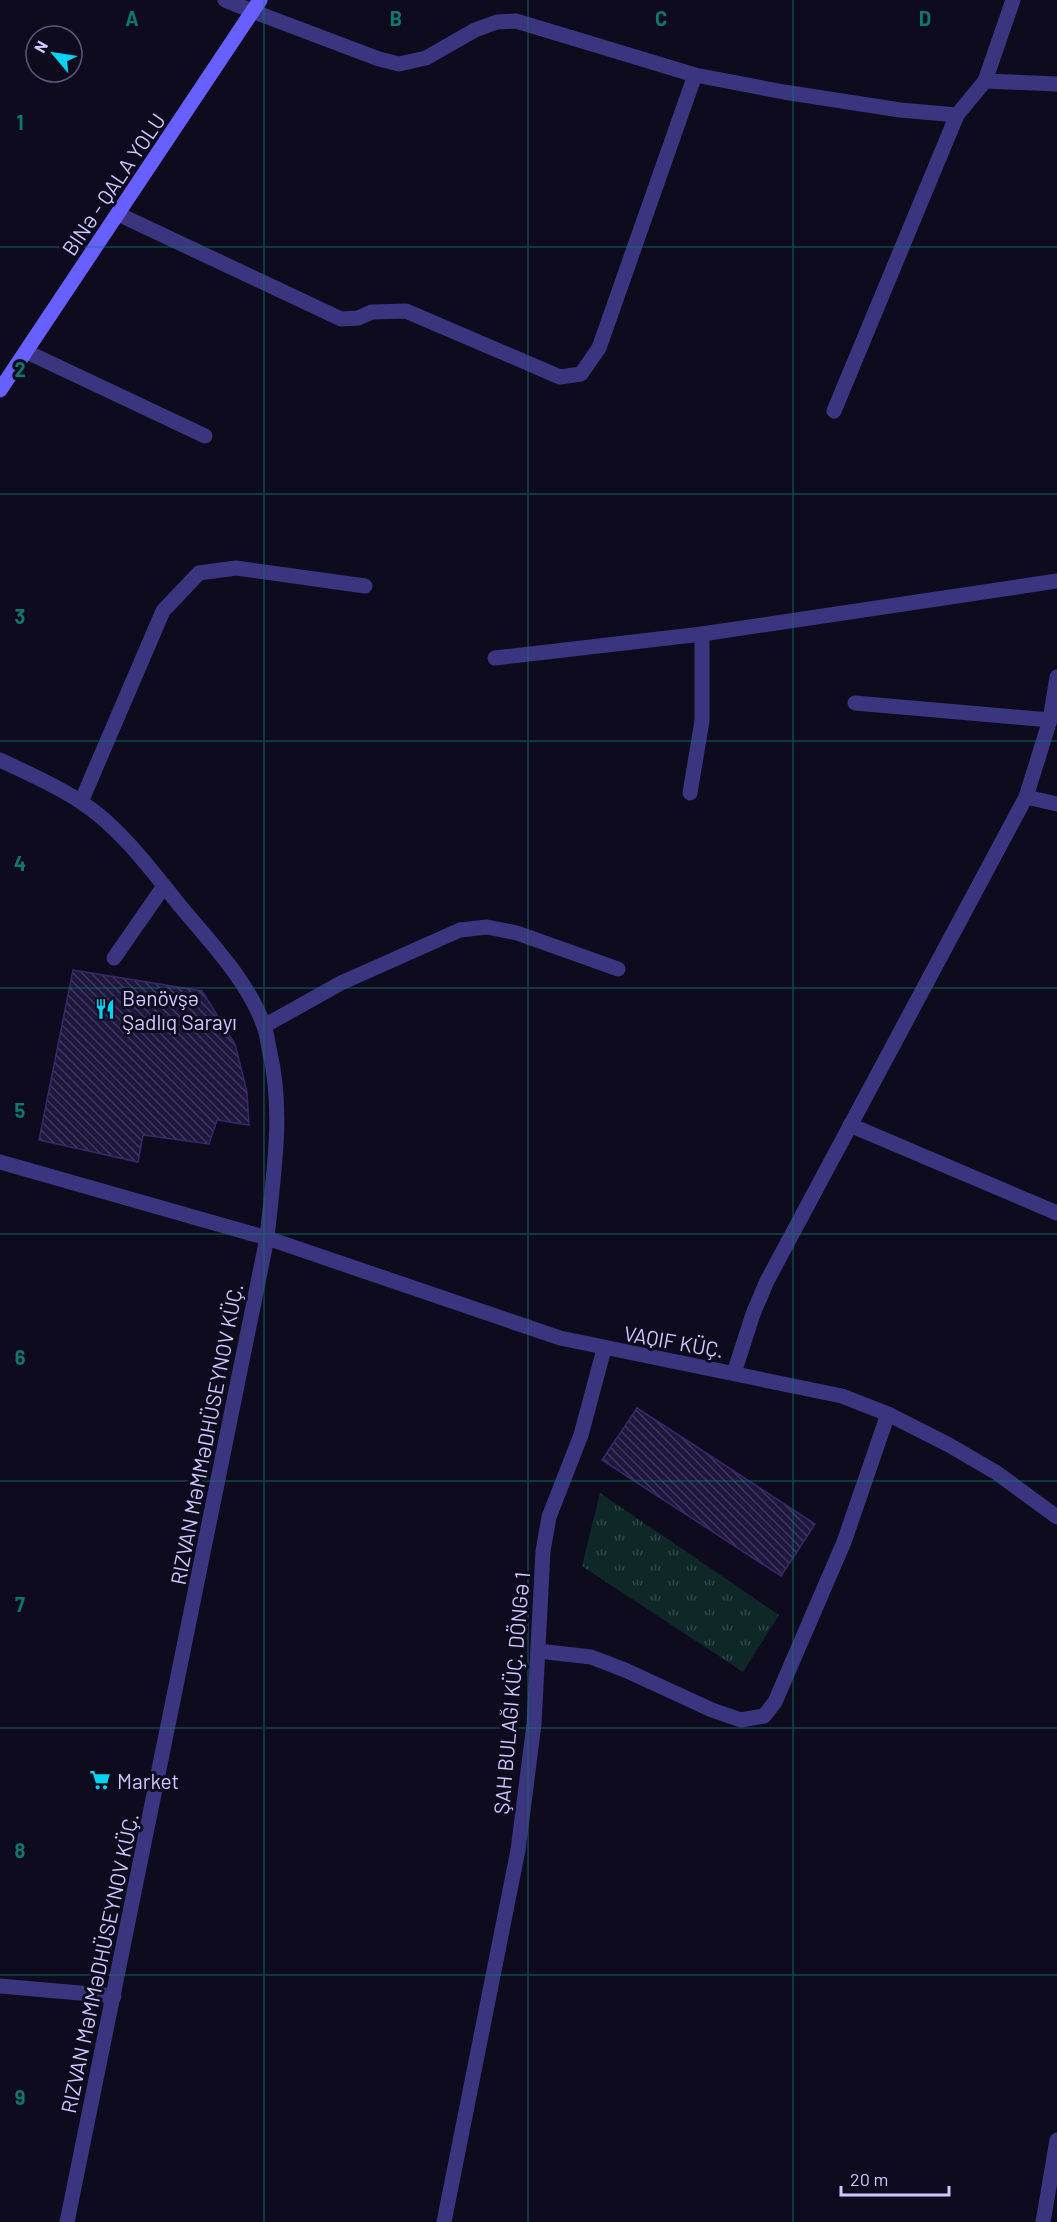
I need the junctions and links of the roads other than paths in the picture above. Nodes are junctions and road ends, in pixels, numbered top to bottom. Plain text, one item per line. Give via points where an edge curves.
1 (225, 0) edge
2 (1013, 0) edge
3 (256, 6) edge
4 (695, 75) junction
5 (985, 81) junction
6 (1057, 84) edge
7 (957, 116) junction
8 (118, 214) junction
9 (27, 351) junction
10 (0, 390) edge
11 (834, 411) dead end
12 (205, 436) dead end
13 (1057, 582) edge
14 (365, 586) dead end
15 (702, 634) junction
16 (495, 658) dead end
17 (1057, 677) edge
18 (855, 703) dead end
19 (1050, 720) junction
20 (0, 760) edge
21 (690, 793) dead end
22 (1026, 796) junction
23 (81, 802) junction
24 (1057, 804) edge
25 (164, 886) junction
26 (114, 958) dead end
27 (618, 969) dead end
28 (264, 1026) junction
29 (850, 1125) junction
30 (0, 1162) edge
31 (1057, 1213) edge
32 (267, 1239) junction
33 (604, 1349) junction
34 (734, 1373) junction
35 (888, 1414) junction
36 (1057, 1517) edge
37 (538, 1651) junction
38 (0, 1986) edge
39 (114, 1996) junction
40 (1057, 2140) edge
41 (67, 2222) edge
42 (444, 2222) edge
43 (1043, 2222) edge

1 - 3 street
2 - 5 street
3 - 4 street via 399,64 426,58 475,30 497,22 516,21
3 - 8 main road, BINƏ - QALA YOLU
4 - 7 street via 784,92
4 - 8 street via 599,348 581,374 561,377 406,311 372,312 341,319
5 - 6 street
5 - 7 street
7 - 11 street
8 - 9 main road, BINƏ - QALA YOLU
9 - 10 main road, BINƏ - QALA YOLU
9 - 12 street
13 - 15 street
14 - 23 street via 236,568 199,573 163,611
15 - 16 street
15 - 21 street via 702,721
17 - 19 street
18 - 19 street
19 - 22 street
20 - 23 street, RIZVAN MƏMMƏDHÜSEYNOV KÜÇ.
22 - 24 street
22 - 29 street
23 - 25 street, RIZVAN MƏMMƏDHÜSEYNOV KÜÇ. via 106,821
25 - 26 street
25 - 28 street, RIZVAN MƏMMƏDHÜSEYNOV KÜÇ. via 231,968
27 - 28 street via 517,933 488,927 459,930 341,983
28 - 32 street, RIZVAN MƏMMƏDHÜSEYNOV KÜÇ. via 276,1077 278,1121
29 - 31 street
29 - 34 street via 767,1281
30 - 32 street, VAQIF KÜÇ.
32 - 33 street, VAQIF KÜÇ. via 560,1338
32 - 39 street, RIZVAN MƏMMƏDHÜSEYNOV KÜÇ.
33 - 34 street, VAQIF KÜÇ.
33 - 37 street via 581,1435 549,1517 543,1551
34 - 35 street, VAQIF KÜÇ. via 842,1396
35 - 36 street, VAQIF KÜÇ. via 997,1473
35 - 37 street via 844,1542 775,1702 764,1716 741,1720 591,1657
37 - 42 street via 534,1724 518,1850
38 - 39 street
39 - 41 street, RIZVAN MƏMMƏDHÜSEYNOV KÜÇ.
40 - 43 street

